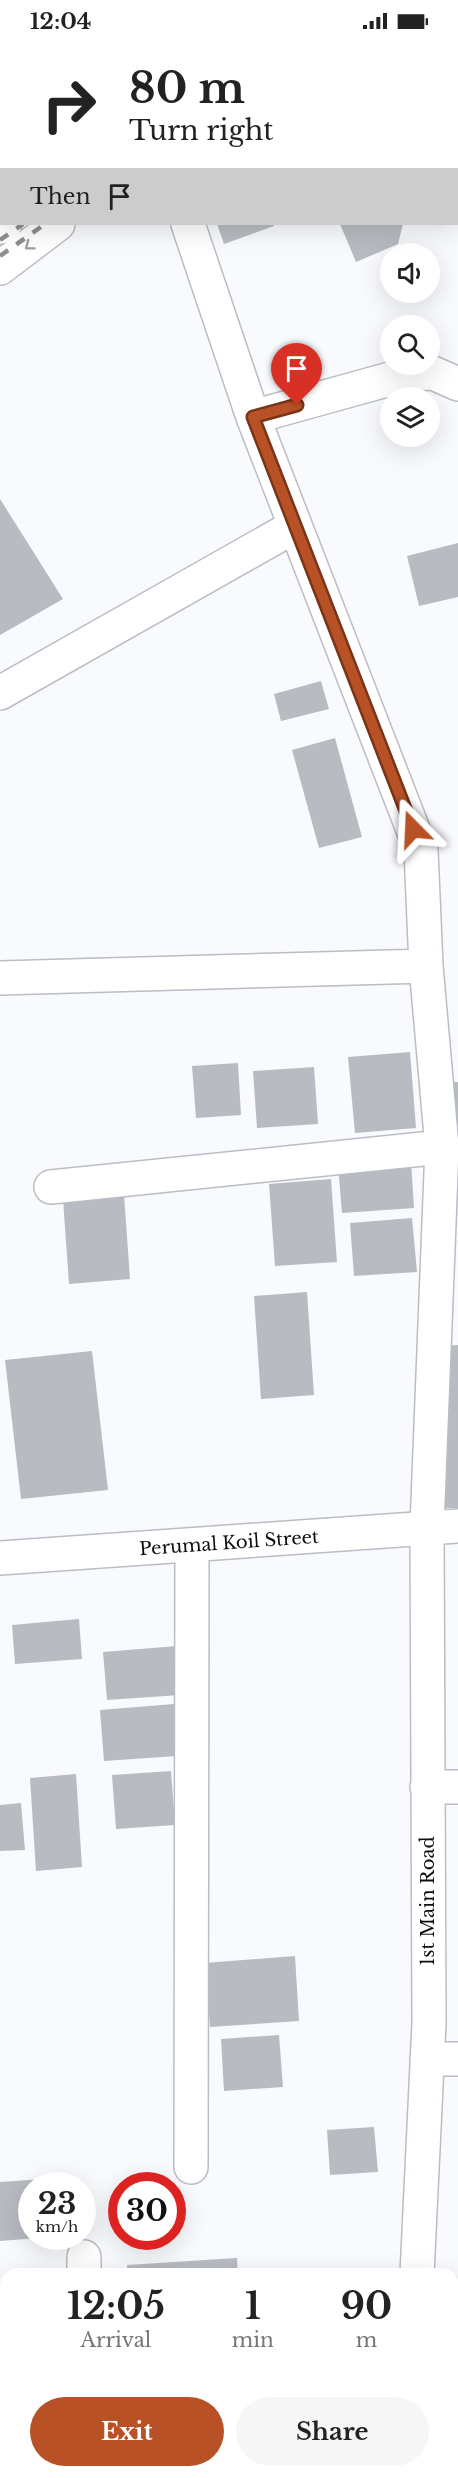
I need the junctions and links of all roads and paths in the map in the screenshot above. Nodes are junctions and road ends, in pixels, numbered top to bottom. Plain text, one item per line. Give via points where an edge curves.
1 (57, 225) edge
2 (188, 225) edge
3 (0, 268) edge
4 (458, 384) edge
5 (253, 417) junction
6 (295, 526) junction
7 (0, 693) edge
8 (426, 966) junction
9 (0, 978) edge
10 (442, 1147) junction
11 (51, 1187) dead end
12 (443, 1526) edge
13 (192, 1546) junction
14 (0, 1558) edge
15 (442, 1787) edge
16 (442, 2059) edge
17 (191, 2167) dead end
18 (418, 2268) edge

1 -> 3 street
2 - 5 street, 1st Main Road
4 - 5 street via 433,373 408,374
5 - 6 street, 1st Main Road
6 - 7 street
6 - 8 street, 1st Main Road via 421,850
8 - 9 street
8 - 10 street, 1st Main Road
10 - 11 street
10 - 12 street, 1st Main Road
12 - 13 street, Perumal Koil Street
12 - 15 street, 1st Main Road
13 - 14 street, Perumal Koil Street
13 - 17 street
15 - 16 street, 1st Main Road via 429,2023
16 - 18 street, 1st Main Road

